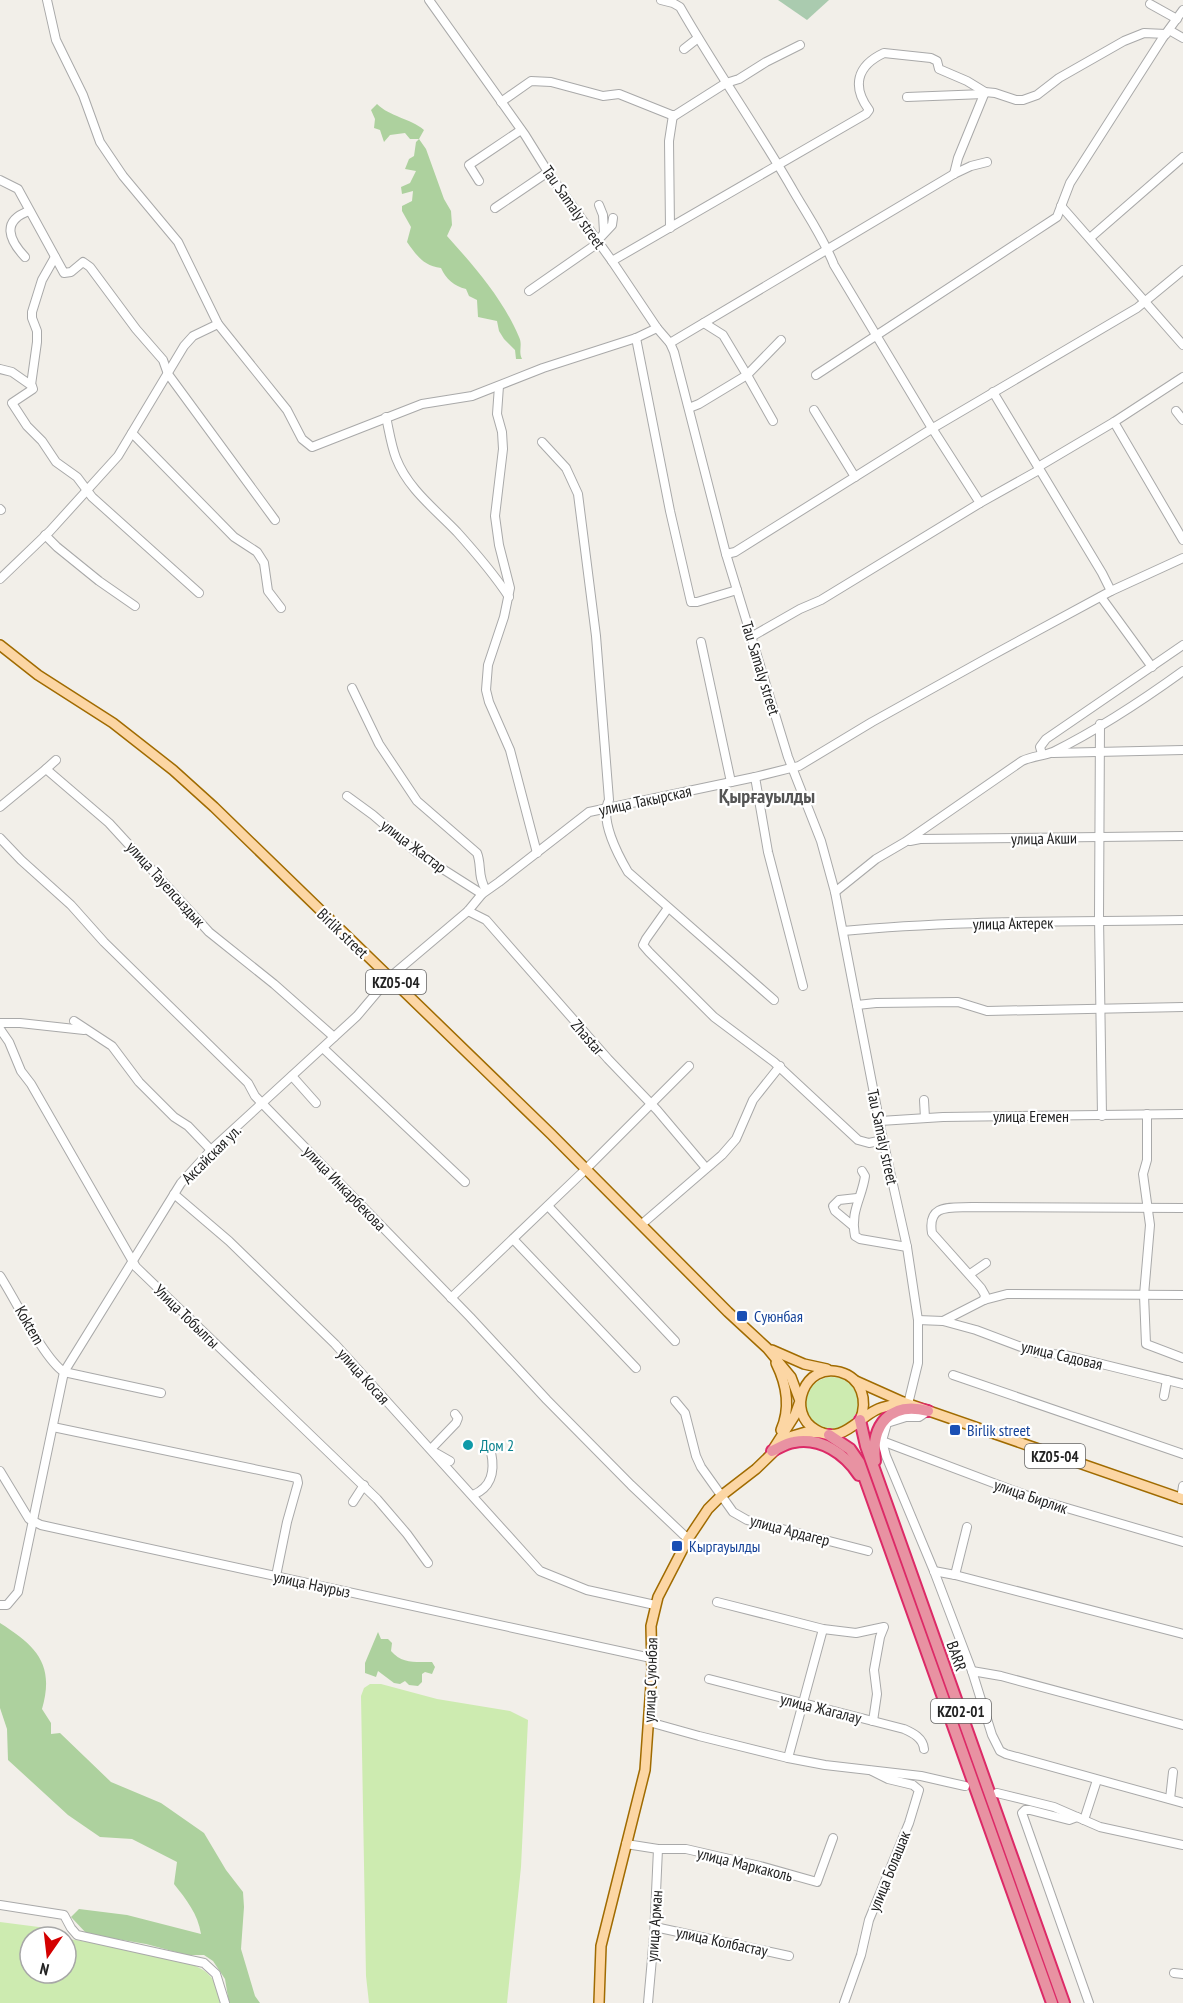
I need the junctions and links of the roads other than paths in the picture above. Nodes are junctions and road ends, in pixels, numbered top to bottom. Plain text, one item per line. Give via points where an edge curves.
1 (47, 0) edge
2 (429, 0) edge
3 (661, 0) edge
4 (1150, 4) dead end
5 (1183, 10) edge
6 (1176, 19) junction
7 (1168, 32) junction
8 (698, 38) junction
9 (1183, 38) edge
10 (800, 45) dead end
11 (684, 49) dead end
12 (726, 83) junction
13 (985, 93) junction
14 (907, 97) dead end
15 (501, 102) junction
16 (673, 116) junction
17 (521, 130) junction
18 (1183, 157) edge
19 (987, 162) dead end
20 (779, 166) junction
21 (548, 172) junction
22 (954, 174) junction
23 (0, 180) edge
24 (479, 181) dead end
25 (599, 205) dead end
26 (1061, 206) junction
27 (495, 208) dead end
28 (29, 211) junction
29 (613, 218) dead end
30 (670, 228) junction
31 (604, 232) junction
32 (1090, 238) junction
33 (598, 242) junction
34 (828, 250) junction
35 (25, 257) dead end
36 (55, 257) junction
37 (612, 261) junction
38 (1183, 270) edge
39 (529, 291) dead end
40 (1145, 302) junction
41 (705, 323) junction
42 (218, 324) junction
43 (657, 328) junction
44 (877, 334) junction
45 (636, 338) junction
46 (781, 340) dead end
47 (670, 343) junction
48 (1183, 345) edge
49 (0, 369) edge
50 (168, 374) junction
51 (747, 375) junction
52 (816, 375) dead end
53 (1183, 377) edge
54 (31, 385) junction
55 (499, 387) junction
56 (993, 392) junction
57 (689, 408) junction
58 (814, 410) dead end
59 (1176, 411) dead end
60 (386, 417) junction
61 (1183, 420) edge
62 (773, 421) dead end
63 (1114, 422) junction
64 (933, 428) junction
65 (132, 433) junction
66 (542, 442) dead end
67 (1038, 468) junction
68 (855, 477) junction
69 (86, 490) junction
70 (980, 503) junction
71 (275, 520) dead end
72 (45, 535) junction
73 (1183, 540) edge
74 (726, 554) junction
75 (1183, 558) edge
76 (0, 579) edge
77 (737, 590) junction
78 (1111, 591) junction
79 (199, 593) dead end
80 (509, 597) junction
81 (1101, 597) junction
82 (135, 606) dead end
83 (281, 608) dead end
84 (751, 637) junction
85 (701, 642) dead end
86 (0, 645) edge
87 (1183, 645) edge
88 (1152, 667) junction
89 (1183, 672) edge
90 (352, 688) dead end
91 (1100, 724) junction
92 (1183, 750) edge
93 (1101, 751) junction
94 (1045, 754) junction
95 (56, 760) dead end
96 (792, 768) junction
97 (46, 769) junction
98 (754, 777) junction
99 (730, 782) junction
100 (347, 796) dead end
101 (0, 805) edge
102 (605, 807) junction
103 (1183, 836) edge
104 (1100, 837) junction
105 (0, 838) edge
106 (905, 842) junction
107 (537, 853) junction
108 (484, 892) junction
109 (835, 892) junction
110 (668, 908) junction
111 (468, 911) junction
112 (1183, 920) edge
113 (1099, 922) junction
114 (843, 931) junction
115 (390, 977) junction
116 (803, 986) dead end
117 (774, 1000) dead end
118 (857, 1005) junction
119 (1183, 1007) edge
120 (1101, 1009) junction
121 (74, 1021) dead end
122 (0, 1023) edge
123 (0, 1029) edge
124 (88, 1031) junction
125 (334, 1036) junction
126 (323, 1048) junction
127 (689, 1066) dead end
128 (780, 1066) junction
129 (292, 1076) junction
130 (924, 1100) dead end
131 (263, 1102) junction
132 (316, 1103) dead end
133 (651, 1105) junction
134 (1147, 1114) junction
135 (1183, 1114) edge
136 (1102, 1116) junction
137 (925, 1118) junction
138 (880, 1121) junction
139 (883, 1140) junction
140 (211, 1150) junction
141 (706, 1168) junction
142 (586, 1169) junction
143 (861, 1171) dead end
144 (465, 1182) dead end
145 (174, 1194) junction
146 (857, 1198) junction
147 (548, 1206) junction
148 (1149, 1208) junction
149 (1183, 1208) edge
150 (642, 1224) junction
151 (853, 1226) junction
152 (147, 1238) junction
153 (513, 1239) junction
154 (124, 1246) junction
155 (907, 1247) junction
156 (133, 1262) junction
157 (986, 1263) dead end
158 (970, 1274) junction
159 (0, 1276) edge
160 (1144, 1295) junction
161 (1183, 1295) edge
162 (451, 1298) junction
163 (984, 1300) junction
164 (918, 1320) junction
165 (943, 1321) junction
166 (675, 1341) dead end
167 (767, 1348) junction
168 (1183, 1358) edge
169 (636, 1368) dead end
170 (834, 1371) junction
171 (64, 1372) junction
172 (953, 1375) dead end
173 (1167, 1380) junction
174 (856, 1382) junction
175 (1183, 1384) edge
176 (161, 1393) dead end
177 (1164, 1396) dead end
178 (675, 1401) dead end
179 (800, 1401) junction
180 (901, 1402) junction
181 (928, 1411) junction
182 (455, 1414) dead end
183 (860, 1420) junction
184 (52, 1426) junction
185 (825, 1434) junction
186 (882, 1441) junction
187 (432, 1450) junction
188 (772, 1451) junction
189 (491, 1452) dead end
190 (1183, 1454) edge
191 (450, 1461) dead end
192 (876, 1470) junction
193 (0, 1471) edge
194 (364, 1485) junction
195 (1183, 1486) edge
196 (869, 1492) junction
197 (473, 1495) junction
198 (721, 1496) junction
199 (1182, 1499) edge
200 (353, 1502) dead end
201 (34, 1522) junction
202 (967, 1527) dead end
203 (688, 1539) junction
204 (1183, 1542) edge
205 (868, 1551) dead end
206 (428, 1563) dead end
207 (934, 1571) junction
208 (955, 1575) junction
209 (276, 1576) junction
210 (717, 1602) dead end
211 (0, 1605) edge
212 (655, 1605) junction
213 (823, 1629) junction
214 (1183, 1634) edge
215 (651, 1658) junction
216 (972, 1671) junction
217 (709, 1679) dead end
218 (802, 1703) junction
219 (873, 1721) junction
220 (649, 1722) junction
221 (1183, 1725) edge
222 (924, 1749) dead end
223 (788, 1758) junction
224 (871, 1770) junction
225 (1173, 1772) dead end
226 (1097, 1780) junction
227 (965, 1786) dead end
228 (997, 1792) dead end
229 (1170, 1799) junction
230 (1183, 1803) edge
231 (1080, 1819) junction
232 (833, 1838) dead end
233 (626, 1844) junction
234 (1183, 1845) edge
235 (658, 1849) junction
236 (0, 1905) edge
237 (655, 1927) junction
238 (789, 1956) dead end
239 (225, 2003) edge
240 (599, 2003) edge
241 (648, 2003) edge
242 (844, 2003) edge
243 (1052, 2003) edge
244 (1064, 2003) edge
245 (1089, 2003) edge

1 - 42 street via 56,40 83,95 100,142 178,242
2 - 15 street, Tau Samaly street
3 - 8 street via 680,7
4 - 6 street
5 - 6 street
6 - 7 street
7 - 9 street
7 - 13 street via 1144,33 1124,40 1023,100
7 - 26 street via 1070,183
8 - 11 street
8 - 12 street
10 - 12 street
12 - 16 street
12 - 20 street
13 - 14 street
13 - 20 street via 939,69 937,61 931,58 884,53 861,74 857,85 871,110
13 - 22 street
15 - 16 street via 531,81 551,82 603,96 618,94
15 - 17 street, Tau Samaly street
16 - 30 street via 669,141
17 - 21 street, Tau Samaly street
17 - 24 street via 469,165
18 - 32 street
19 - 22 street
20 - 30 street
20 - 34 street
21 - 27 street
21 - 33 street, Tau Samaly street
22 - 34 street
23 - 28 street via 18,189
25 - 31 street
26 - 32 street
26 - 44 street via 1057,217 1045,226
28 - 35 street via 12,222 10,229 13,245
28 - 36 street
29 - 31 street
30 - 37 street
31 - 33 street
32 - 40 street
33 - 37 street, Tau Samaly street
33 - 39 street
34 - 41 street
34 - 44 street
36 - 50 street via 64,273 83,262 90,267 163,360
36 - 54 street via 42,280 32,312 37,342
37 - 43 street, Tau Samaly street
38 - 40 street
40 - 48 street
40 - 56 street
41 - 47 street
41 - 51 street via 723,335
42 - 50 street via 189,340
42 - 60 street via 287,410 309,446
43 - 45 street
43 - 47 street, Tau Samaly street
44 - 52 street
44 - 64 street
45 - 55 street via 543,368
45 - 77 street via 691,602
46 - 51 street
47 - 57 street, Tau Samaly street
49 - 54 street
50 - 65 street
50 - 71 street
51 - 57 street
51 - 62 street
53 - 63 street
54 - 69 street via 31,392 12,404 57,462 77,477
55 - 60 street
55 - 80 street via 496,399 503,448 495,516
56 - 64 street
56 - 67 street
57 - 74 street, Tau Samaly street
58 - 68 street
59 - 61 street
60 - 80 street via 396,458 406,476
63 - 67 street
63 - 73 street
64 - 68 street
64 - 70 street
65 - 69 street via 118,456
65 - 83 street via 234,537 257,552 264,563 268,591
66 - 102 street via 566,468 578,494 596,636 609,800
67 - 70 street
67 - 78 street
68 - 74 street
69 - 72 street
69 - 79 street
70 - 84 street via 821,600
72 - 76 street
72 - 82 street
74 - 77 street, Tau Samaly street
75 - 78 street, улица Такырская
77 - 84 street, Tau Samaly street
78 - 81 street, улица Такырская
80 - 107 street via 488,665 486,690 510,750
81 - 88 street
81 - 96 street, улица Такырская
84 - 96 street, Tau Samaly street
85 - 99 street
86 - 115 main road, Birlik street / KZ05-04 via 173,770
87 - 88 street
88 - 94 street via 1046,740 1040,747
89 - 91 street
90 - 108 street via 379,744 417,801 477,852
91 - 93 street
91 - 94 street
92 - 93 street
93 - 94 street
93 - 104 street
94 - 106 street via 1022,761
95 - 97 street
96 - 98 street, улица Такырская
96 - 109 street, Tau Samaly street
97 - 101 street
97 - 125 street, улица Тауелсыздык via 109,823 209,932
98 - 99 street, улица Такырская
98 - 116 street via 768,852
99 - 102 street, улица Такырская
100 - 108 street, улица Жастар via 416,852
102 - 107 street, улица Такырская via 589,812
102 - 110 street via 615,852 628,872
103 - 104 street, улица Акши
104 - 106 street, улица Акши
104 - 113 street
105 - 131 street, улица Инкарбекова via 71,904
106 - 109 street via 876,859
107 - 108 street, улица Такырская
108 - 111 street, Аксайская ул.
109 - 114 street, Tau Samaly street
110 - 117 street
110 - 128 street via 643,945 714,1017
111 - 115 street, Аксайская ул.
111 - 133 street, Zhastar via 486,920
112 - 113 street, улица Актерек
113 - 114 street, улица Актерек
113 - 120 street
114 - 118 street, Tau Samaly street
115 - 125 street, Аксайская ул.
115 - 142 main road, Birlik street / KZ05-04
118 - 120 street via 958,1002 987,1011
118 - 138 street, Tau Samaly street
119 - 120 street
120 - 136 street
121 - 124 street
122 - 124 street
123 - 154 street, Улица Тобылгы
124 - 140 street via 112,1046 139,1082
125 - 126 street, Аксайская ул.
126 - 129 street, Аксайская ул.
126 - 144 street
127 - 133 street
128 - 139 street via 858,1140
128 - 141 street via 753,1100 736,1139
129 - 131 street, Аксайская ул.
129 - 132 street
130 - 137 street
131 - 140 street, Аксайская ул.
131 - 162 street, улица Инкарбекова
133 - 141 street, Zhastar
133 - 142 street
134 - 135 street, улица Егемен
134 - 136 street, улица Егемен
134 - 148 street via 1147,1160 1143,1174
136 - 137 street, улица Егемен
137 - 138 street, улица Егемен
138 - 139 street, Tau Samaly street
139 - 155 street, Tau Samaly street
140 - 145 street, Аксайская ул.
141 - 150 street
142 - 147 street
142 - 150 main road, Birlik street / KZ05-04
143 - 146 street via 864,1183
145 - 152 street, Аксайская ул.
145 - 187 street, улица Косая via 306,1314
146 - 151 street
146 - 151 street via 839,1200 833,1206
147 - 153 street
147 - 166 street
148 - 149 street
148 - 158 street via 972,1207 937,1211 933,1214 932,1233
148 - 160 street via 1150,1245
150 - 167 main road, Birlik street / KZ05-04
151 - 155 street via 860,1239
152 - 154 street via 134,1248
152 - 156 street, Аксайская ул.
153 - 162 street
153 - 169 street
154 - 156 street, Улица Тобылгы
155 - 164 street, Tau Samaly street
156 - 171 street, Аксайская ул.
156 - 194 street, Улица Тобылгы
157 - 158 street
158 - 163 street via 985,1295
159 - 171 street, Koktem via 45,1351
160 - 161 street
160 - 163 street via 1008,1294
160 - 168 street via 1146,1344
162 - 203 street, улица Инкарбекова via 547,1400
163 - 165 street
164 - 165 street, улица Садовая
164 - 180 street, Tau Samaly street via 918,1363
165 - 173 street, улица Садовая via 1037,1353 1065,1355
167 - 170 main road, KZ05-04 via 804,1364
167 - 179 main road, KZ05-04 via 791,1377
167 - 188 main road via 783,1380 787,1400 784,1424
170 - 174 main road, KZ05-04
170 - 179 main road via 812,1377
171 - 176 street
171 - 184 street, Аксайская ул.
172 - 190 street
173 - 175 street, улица Садовая
173 - 177 street
174 - 180 main road, KZ05-04
174 - 183 main road via 864,1404
178 - 198 street, улица Ардагер via 685,1413 696,1456
179 - 185 main road, KZ05-04 via 804,1419
179 - 188 main road
180 - 181 main road, KZ05-04
180 - 183 main road via 875,1410
181 - 186 street via 919,1418 887,1423
181 - 192 highway via 903,1409 884,1421 874,1443
181 - 199 main road, KZ05-04
182 - 187 street via 456,1423
183 - 185 main road via 846,1432
183 - 192 highway, BARR / KZ02-01
184 - 201 street, Аксайская ул.
184 - 209 street via 297,1478
185 - 188 main road, улица Суюнбая via 794,1435
185 - 196 highway, BARR / KZ02-01 via 844,1444 857,1458
186 - 204 street, улица Бирлик via 1017,1492
186 - 207 street
187 - 191 street
187 - 197 street, улица Косая
188 - 196 highway via 797,1441 823,1445 848,1459
188 - 198 main road, улица Суюнбая
189 - 197 street via 490,1481
192 - 244 highway, BARR / KZ02-01
193 - 201 street
194 - 200 street
194 - 206 street, Улица Тобылгы
195 - 199 street
196 - 243 highway, BARR / KZ02-01
197 - 212 street, улица Косая via 540,1571 587,1590
198 - 203 main road, улица Суюнбая
198 - 205 street, улица Ардагер via 733,1512 747,1520
201 - 209 street, улица Наурыз
201 - 211 street, Аксайская ул. via 18,1592 7,1605
202 - 208 street
203 - 212 main road, улица Суюнбая
207 - 208 street
207 - 216 street
208 - 214 street
209 - 215 street, улица Наурыз
210 - 213 street
212 - 215 main road, улица Суюнбая
213 - 218 street
213 - 219 street via 856,1633 884,1627 874,1670 877,1694
215 - 220 main road, улица Суюнбая
216 - 221 street
216 - 226 street via 1000,1750
217 - 218 street, улица Жагалау
218 - 219 street, улица Жагалау
218 - 223 street
219 - 222 street, улица Жагалау via 916,1734
220 - 223 street
220 - 233 main road, улица Суюнбая via 645,1770
223 - 224 street
224 - 227 street
224 - 242 street, улица Болашак via 919,1790 869,1920
225 - 229 street
226 - 229 street
226 - 231 street
228 - 231 street via 1054,1807
229 - 230 street
231 - 234 street
231 - 245 street via 1030,1810 1022,1814
232 - 235 street, улица Маркаколь via 817,1882 686,1849
233 - 235 street, улица Маркаколь
233 - 240 main road, улица Суюнбая via 601,1946
235 - 237 street, улица Арман
236 - 239 street via 64,1915 77,1935 204,1964 216,1974
237 - 238 street, улица Колбастау
237 - 241 street, улица Арман

